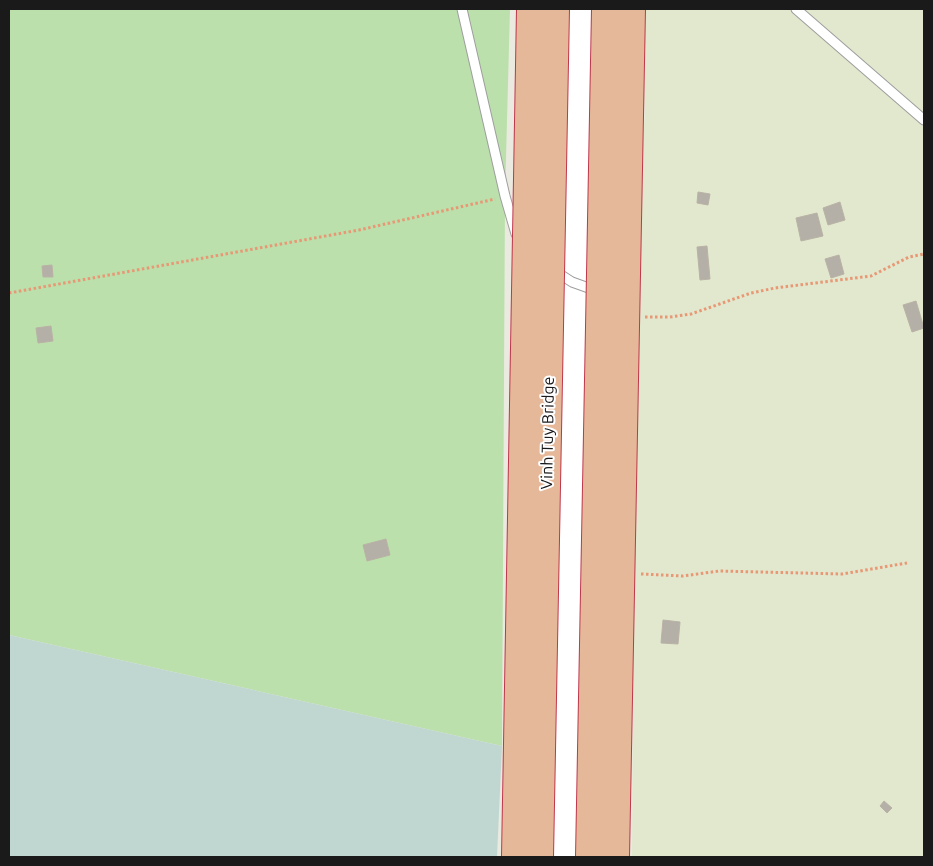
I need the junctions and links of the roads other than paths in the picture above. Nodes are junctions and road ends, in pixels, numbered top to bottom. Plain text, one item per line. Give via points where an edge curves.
1 (462, 9) edge
2 (531, 9) edge
3 (555, 9) edge
4 (606, 9) edge
5 (631, 9) edge
6 (636, 9) edge
7 (796, 9) edge
8 (924, 120) edge
9 (630, 313) junction
10 (516, 857) edge
11 (539, 857) edge
12 (590, 857) edge
13 (615, 857) edge
14 (623, 857) edge

1 - 9 lane via 520,248 572,282 615,299
2 - 10 highway, Vinh Tuy Bridge, bridge
3 - 11 highway, Vinh Tuy Bridge, bridge
4 - 12 highway, bridge
5 - 13 highway, bridge
6 - 9 lane
7 - 8 lane
9 - 14 lane

